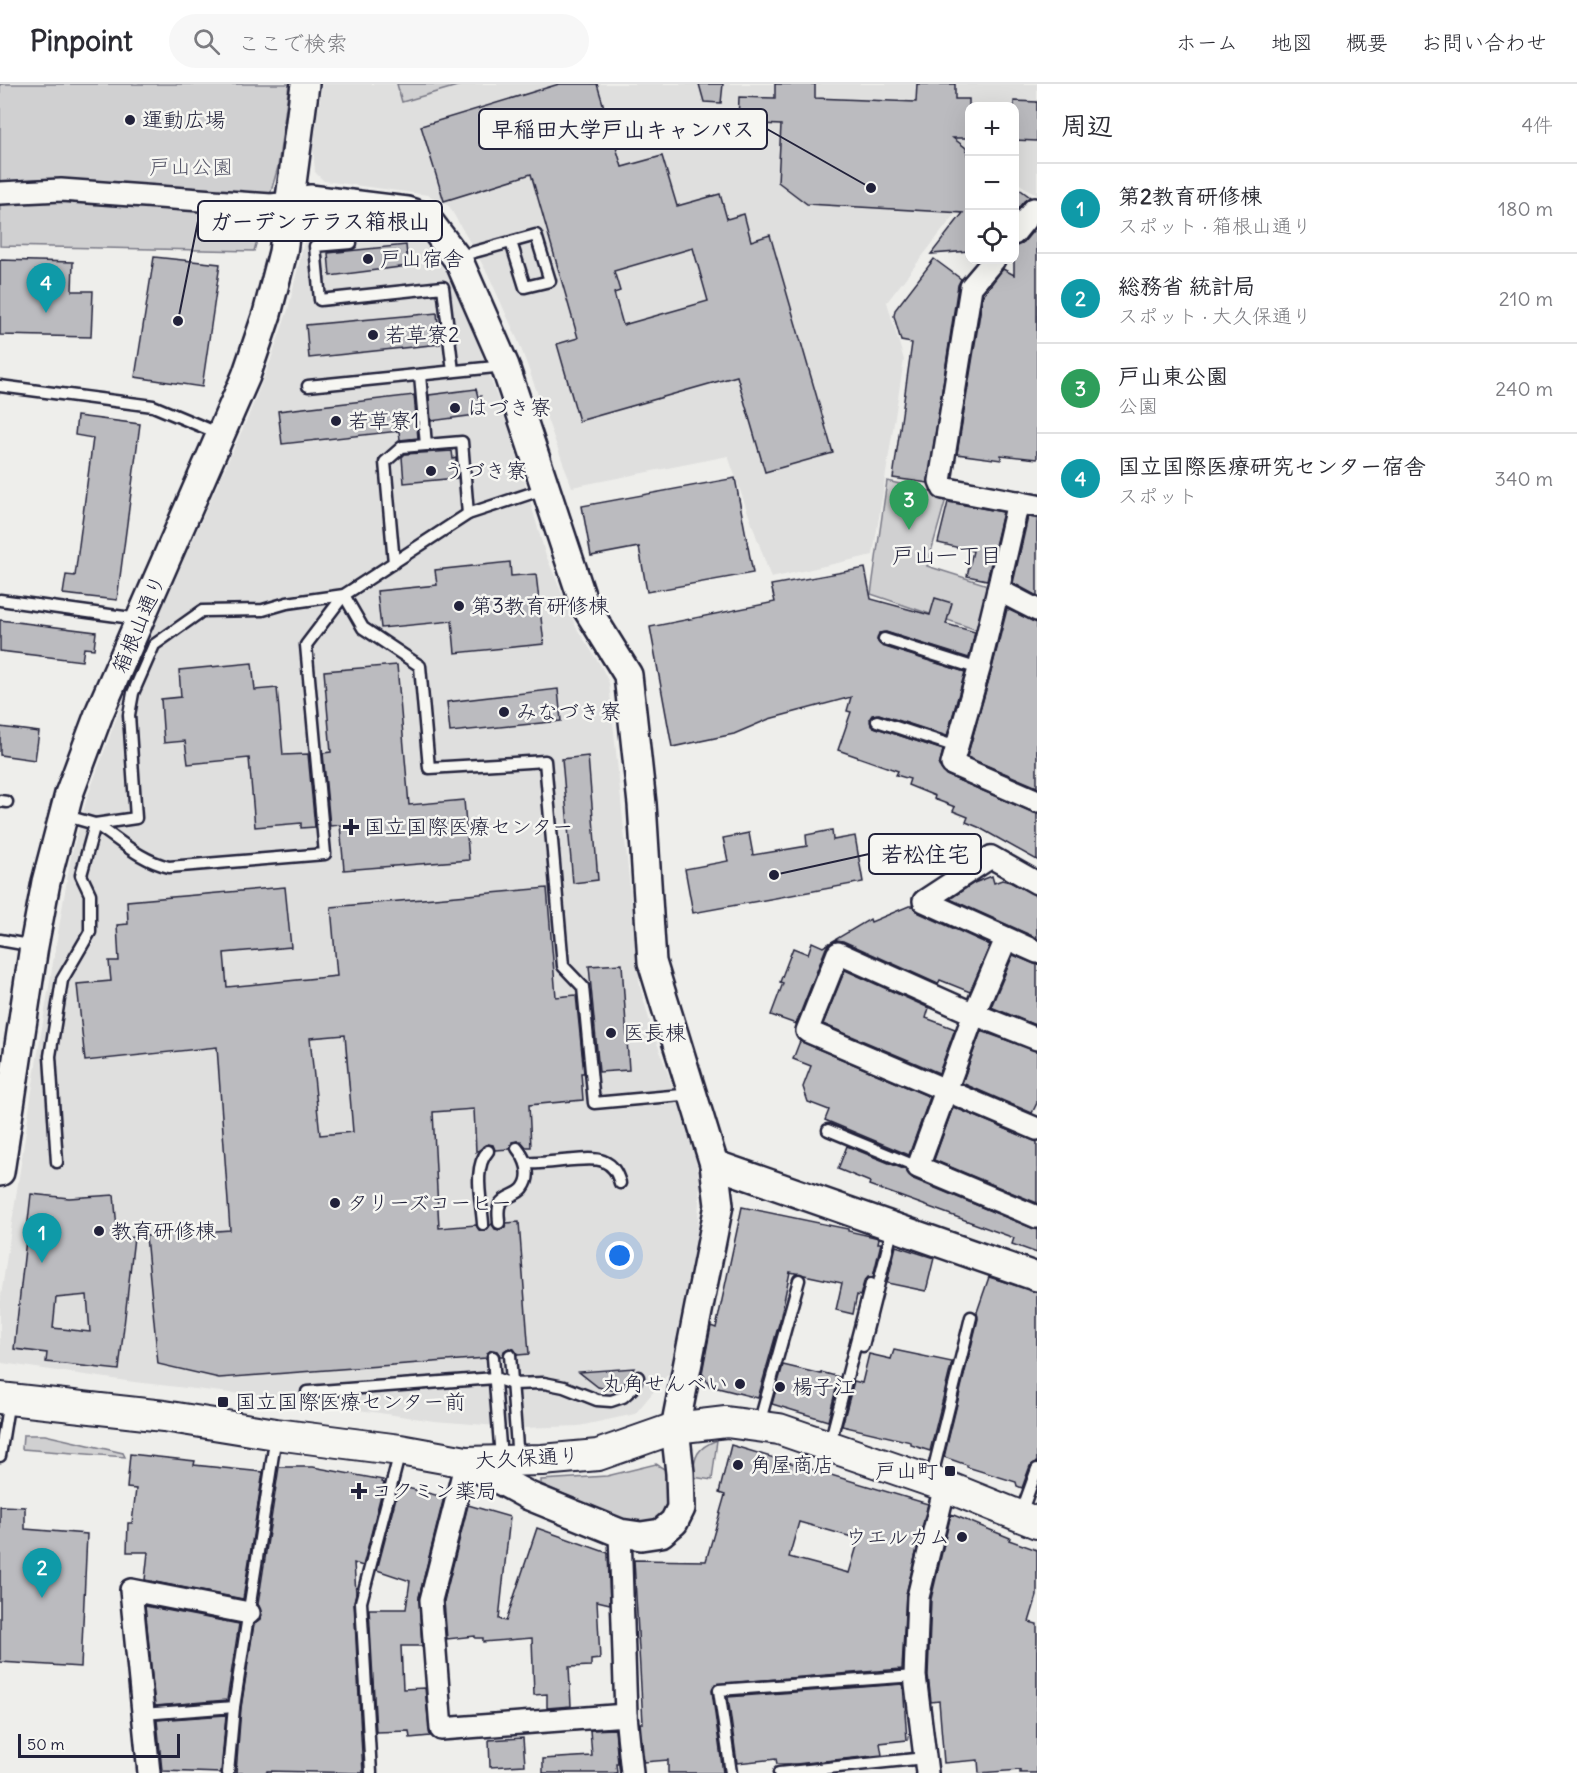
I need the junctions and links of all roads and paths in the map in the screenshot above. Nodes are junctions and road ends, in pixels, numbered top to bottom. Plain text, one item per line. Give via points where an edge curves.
1 (305, 84) edge
2 (0, 193) edge
3 (290, 203) junction
4 (1037, 211) edge
5 (1019, 228) edge
6 (511, 242) junction
7 (351, 243) dead end
8 (456, 257) junction
9 (991, 264) edge
10 (506, 366) junction
11 (453, 371) junction
12 (420, 375) junction
13 (0, 386) edge
14 (308, 386) dead end
15 (221, 435) junction
16 (426, 445) junction
17 (547, 488) junction
18 (1028, 504) edge
19 (468, 514) junction
20 (394, 562) junction
21 (998, 590) junction
22 (344, 595) junction
23 (0, 600) edge
24 (1037, 610) edge
25 (140, 619) junction
26 (884, 639) dead end
27 (979, 669) junction
28 (876, 721) dead end
29 (957, 747) junction
30 (1037, 801) edge
31 (63, 815) junction
32 (95, 824) junction
33 (1037, 883) edge
34 (1006, 939) junction
35 (0, 940) edge
36 (34, 946) junction
37 (1037, 952) edge
38 (974, 1014) junction
39 (1037, 1039) edge
40 (946, 1091) junction
41 (693, 1094) junction
42 (1037, 1129) edge
43 (828, 1130) dead end
44 (517, 1148) dead end
45 (488, 1151) dead end
46 (57, 1162) dead end
47 (526, 1163) junction
48 (714, 1164) junction
49 (918, 1167) junction
50 (0, 1172) edge
51 (620, 1183) dead end
52 (1037, 1217) edge
53 (499, 1223) dead end
54 (483, 1224) dead end
55 (893, 1227) junction
56 (1037, 1277) edge
57 (799, 1280) dead end
58 (871, 1284) dead end
59 (971, 1317) dead end
60 (863, 1346) dead end
61 (510, 1356) dead end
62 (493, 1357) dead end
63 (638, 1377) dead end
64 (495, 1378) junction
65 (512, 1384) junction
66 (308, 1392) dead end
67 (4, 1398) edge
68 (758, 1427) junction
69 (675, 1428) junction
70 (276, 1434) junction
71 (829, 1446) junction
72 (400, 1450) junction
73 (0, 1456) edge
74 (510, 1461) junction
75 (466, 1462) junction
76 (1037, 1469) edge
77 (938, 1484) junction
78 (1029, 1519) edge
79 (620, 1533) junction
80 (249, 1613) junction
81 (915, 1676) junction
82 (234, 1707) junction
83 (143, 1714) junction
84 (626, 1715) junction
85 (926, 1765) edge
86 (149, 1773) edge
87 (228, 1773) edge
88 (371, 1773) edge
89 (632, 1773) edge
90 (731, 1773) edge
91 (779, 1773) edge

1 - 3 street, 箱根山通り
2 - 3 street via 61,190 270,205
3 - 8 street via 310,199 416,212 435,227
3 - 15 street, 箱根山通り via 283,252 267,314
4 - 5 street via 1034,209
6 - 6 lane via 536,235 550,281 525,287
6 - 8 lane
7 - 11 lane via 315,246 320,300 443,287
8 - 10 street
9 - 18 street via 971,288 940,481 943,489
10 - 11 lane
10 - 17 street
11 - 12 lane
12 - 14 lane
12 - 16 lane
13 - 15 lane via 153,406
15 - 25 street, 箱根山通り
16 - 19 lane via 462,442
16 - 20 lane via 402,447 385,462
17 - 19 lane
17 - 41 street via 584,604 628,675 642,804 652,962
18 - 21 street
19 - 20 lane
20 - 22 lane
21 - 24 street
21 - 27 street
22 - 32 lane via 263,610 202,611 154,645 133,693 129,715 136,818
22 - 32 lane via 306,645 325,854 169,867 139,857
22 - 41 lane via 363,628 420,666 429,768 545,761 563,966 583,987 594,1103
23 - 25 lane
25 - 31 street, 箱根山通り via 83,752
26 - 27 lane
27 - 29 street
28 - 29 lane
29 - 30 street via 952,764
31 - 32 lane
31 - 36 street, 箱根山通り
32 - 46 lane via 81,875 90,894 90,932 62,980 50,1056
33 - 34 street via 991,857 924,901
34 - 37 street
34 - 38 street
35 - 36 lane
36 - 50 street, 箱根山通り
38 - 39 street
38 - 40 street
38 - 40 street via 838,953 807,1031
40 - 42 street
40 - 49 street
41 - 48 street
43 - 49 lane
44 - 47 lane
45 - 54 lane via 479,1173
47 - 51 lane via 601,1160 618,1174
47 - 53 lane via 523,1188 502,1201 498,1208
48 - 55 street
48 - 69 street via 719,1205
49 - 52 street
55 - 56 street
55 - 60 lane
57 - 68 lane
58 - 71 lane
59 - 77 lane
61 - 65 lane
62 - 64 lane
63 - 65 lane via 632,1389 611,1401 544,1383
64 - 65 lane
64 - 66 lane
64 - 74 lane
65 - 74 lane
67 - 70 main road, 大久保通り via 164,1416
67 - 73 lane
68 - 69 main road, 大久保通り via 726,1422
68 - 71 main road, 大久保通り via 778,1429
69 - 74 main road, 大久保通り via 598,1455
69 - 79 street via 681,1508 674,1522 661,1533
70 - 72 main road, 大久保通り
70 - 80 lane
71 - 77 main road, 大久保通り
72 - 75 main road, 大久保通り
72 - 88 lane via 361,1602
74 - 75 main road, 大久保通り
75 - 79 street via 529,1496
75 - 84 street via 431,1600 441,1729
76 - 78 lane
77 - 78 main road, 大久保通り
77 - 81 street via 918,1598
79 - 84 street
80 - 82 lane
80 - 83 street via 131,1590
81 - 85 street
81 - 90 lane via 719,1690
82 - 83 lane
82 - 87 lane
83 - 86 street
84 - 89 street
85 - 91 lane

